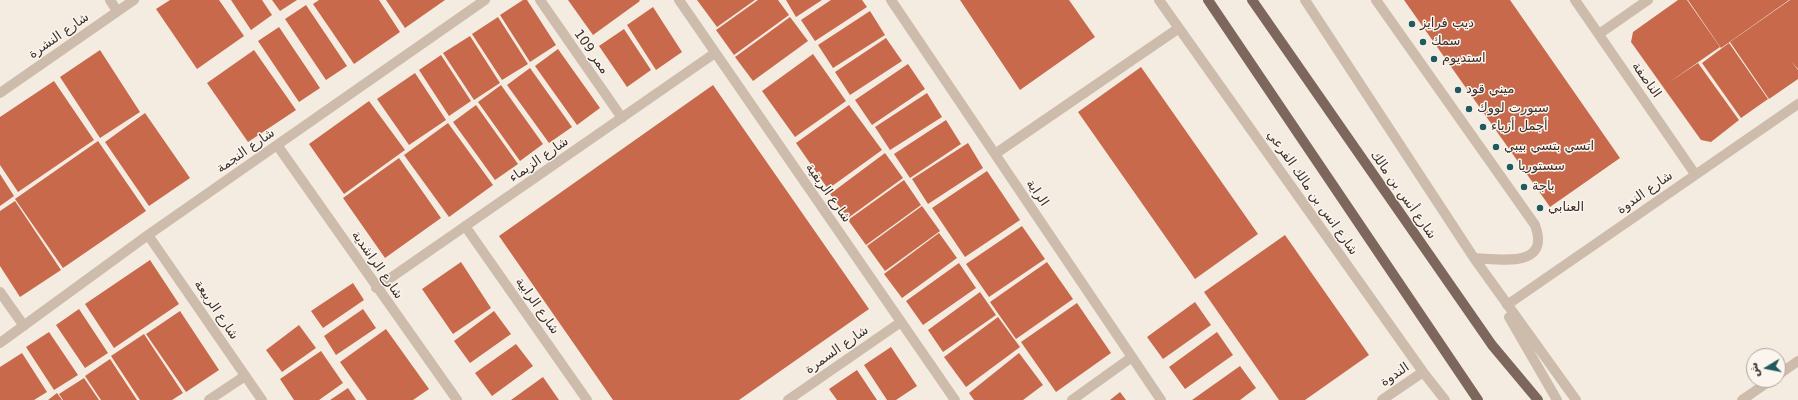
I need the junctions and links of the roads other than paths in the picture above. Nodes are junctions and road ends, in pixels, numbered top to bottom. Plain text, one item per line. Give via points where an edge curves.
1 (110, 0) edge
2 (134, 0) edge
3 (486, 0) edge
4 (540, 0) edge
5 (679, 0) edge
6 (891, 0) edge
7 (1158, 0) edge
8 (1162, 0) edge
9 (1208, 0) edge
10 (1252, 0) edge
11 (1305, 0) edge
12 (1376, 0) edge
13 (1575, 0) edge
14 (1648, 0) edge
15 (118, 11) junction
16 (1179, 28) junction
17 (1599, 34) junction
18 (715, 53) junction
19 (0, 94) edge
20 (1798, 104) edge
21 (622, 118) junction
22 (276, 145) junction
23 (995, 154) junction
24 (1695, 174) junction
25 (465, 226) junction
26 (148, 235) junction
27 (1474, 258) junction
28 (376, 288) junction
29 (0, 292) edge
30 (1507, 304) junction
31 (901, 322) junction
32 (24, 326) junction
33 (0, 343) edge
34 (1132, 357) junction
35 (1798, 361) edge
36 (1786, 369) edge
37 (1423, 372) junction
38 (245, 376) junction
39 (1759, 388) edge
40 (454, 399) edge
41 (209, 400) edge
42 (262, 400) edge
43 (587, 400) edge
44 (788, 400) edge
45 (955, 400) edge
46 (1072, 400) edge
47 (1161, 400) edge
48 (1382, 400) edge
49 (1445, 400) edge
50 (1478, 400) edge
51 (1538, 400) edge
52 (1557, 400) edge
53 (1576, 400) edge
54 (1742, 400) edge

1 - 15 street
2 - 15 street, شارع النشرة
3 - 22 street, شارع النجمة
4 - 21 street, ممر 109
5 - 18 street, شارع الربقية
6 - 23 street, الراية
7 - 16 street, شارع انس بن مالك الفرعي
8 - 16 street
9 - 50 main road
10 - 51 main road, شارع أنس بن مالك via 1492,345
11 - 27 street
12 - 27 street via 1535,225 1540,238 1533,253 1525,258
13 - 17 street, الناصفة
14 - 17 street
15 - 19 street, شارع النشرة
16 - 23 street
16 - 37 street, شارع انس بن مالك الفرعي
17 - 24 street, الناصفة
18 - 21 street, شارع الزيماء
18 - 31 street, شارع الربقية
20 - 24 street, شارع الندوة
21 - 25 street, شارع الزيماء
22 - 26 street, شارع النجمة
22 - 28 street, شارع الراشدية
23 - 34 street, الراية
24 - 30 street, شارع الندوة
25 - 28 street, شارع الزيماء
25 - 43 street, شارع الرابية
26 - 32 street, شارع النجمة
26 - 38 street, شارع الربيعة
27 - 30 street
27 - 52 street
28 - 40 street, شارع الراشدية
29 - 32 street
30 - 53 street
31 - 44 street, شارع السمرة
31 - 45 street, شارع الربقية
32 - 33 street, شارع النجمة
34 - 46 street
34 - 47 street, الراية
35 - 36 street
37 - 48 street, الندوة
37 - 49 street, شارع انس بن مالك الفرعي
38 - 41 street
38 - 42 street, شارع الربيعة
39 - 54 street

